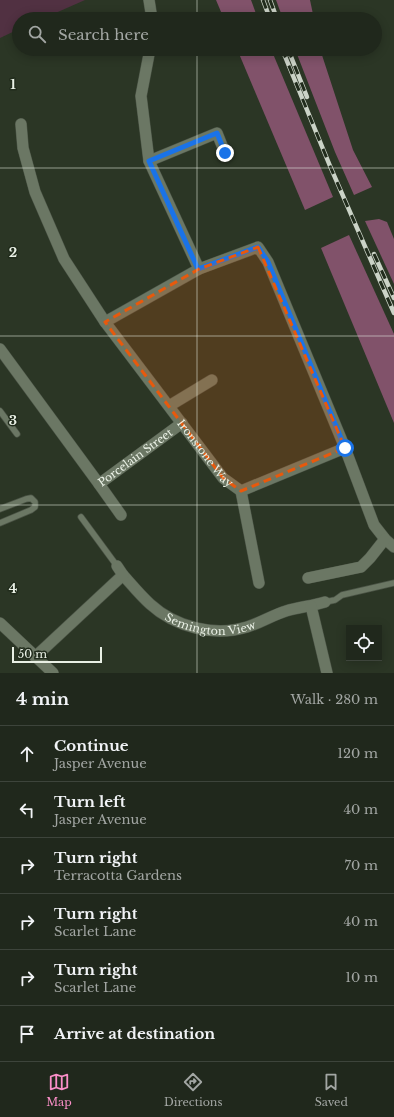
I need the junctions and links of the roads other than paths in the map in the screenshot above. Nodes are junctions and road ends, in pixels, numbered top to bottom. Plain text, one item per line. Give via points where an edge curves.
1 (149, 0) edge
2 (151, 12) edge
3 (149, 56) edge
4 (21, 124) dead end
5 (225, 153) dead end
6 (149, 161) junction
7 (198, 269) junction
8 (106, 322) junction
9 (0, 349) edge
10 (212, 380) dead end
11 (169, 406) junction
12 (0, 411) edge
13 (182, 422) junction
14 (17, 434) dead end
15 (345, 448) junction
16 (99, 484) junction
17 (241, 491) junction
18 (0, 510) edge
19 (121, 515) dead end
20 (81, 517) dead end
21 (0, 523) edge
22 (385, 540) junction
23 (394, 547) edge
24 (120, 570) junction
25 (308, 578) dead end
26 (259, 583) dead end
27 (394, 583) edge
28 (325, 602) joint
29 (311, 606) junction
30 (1, 626) edge
31 (35, 657) junction
32 (53, 673) edge
33 (328, 673) edge

1 - 2 street
3 - 6 street via 141,96
4 - 8 street, Ironstone Way via 23,148 35,192 64,259
5 - 6 street via 217,133
6 - 7 street
7 - 8 street
7 - 15 street via 258,247 268,262
8 - 11 street, Ironstone Way
9 - 16 street
10 - 11 street
11 - 13 street, Ironstone Way
12 - 14 lane
13 - 16 street, Porcelain Street
13 - 17 street, Ironstone Way via 223,478
15 - 17 street, Ironstone Way
15 - 22 street via 374,525
16 - 19 street, Porcelain Street
17 - 26 street
18 - 21 lane via 26,498 31,498 35,502 35,507 31,510
20 - 24 lane
22 - 23 street
22 - 25 street via 361,567
24 - 29 street, Semington View via 150,605 179,623 197,628 231,631 246,628 286,611
24 - 31 street
27 - 28 lane, Semington View via 342,595
28 - 29 street, Semington View
29 - 33 street
30 - 31 street
31 - 32 street

